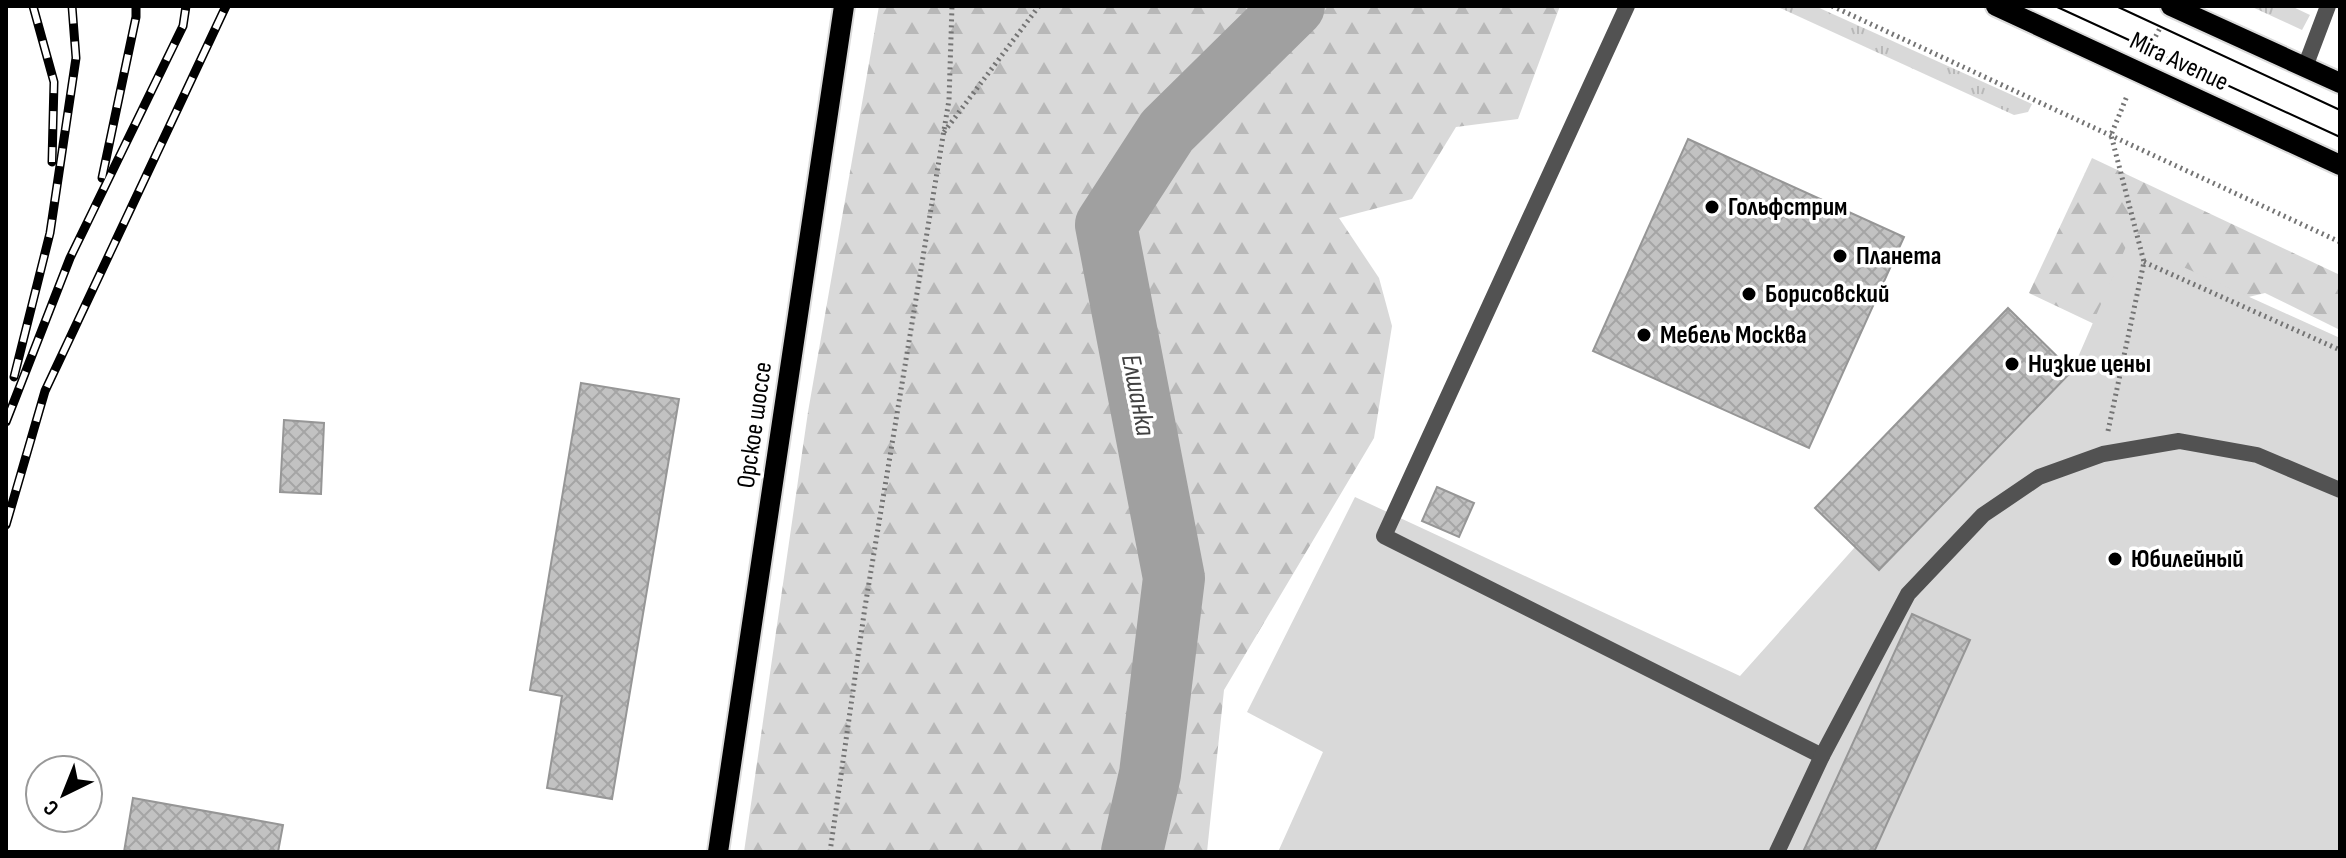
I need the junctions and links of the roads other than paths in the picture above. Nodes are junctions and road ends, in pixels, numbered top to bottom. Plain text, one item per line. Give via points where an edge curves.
1 (844, 6) edge
2 (1627, 6) edge
3 (1996, 6) edge
4 (2171, 6) edge
5 (2328, 6) edge
6 (2305, 67) junction
7 (2340, 83) edge
8 (2340, 165) edge
9 (2340, 490) edge
10 (1822, 756) junction
11 (718, 852) edge
12 (1777, 852) edge

1 - 11 main road, Орское шоссе
2 - 10 lane via 1384,536
3 - 8 main road, Mira Avenue
4 - 6 main road, Mira Avenue
5 - 6 lane
6 - 7 main road, Mira Avenue
9 - 10 lane via 2257,455 2179,441 2103,454 2039,477 1983,515 1908,594
10 - 12 lane

